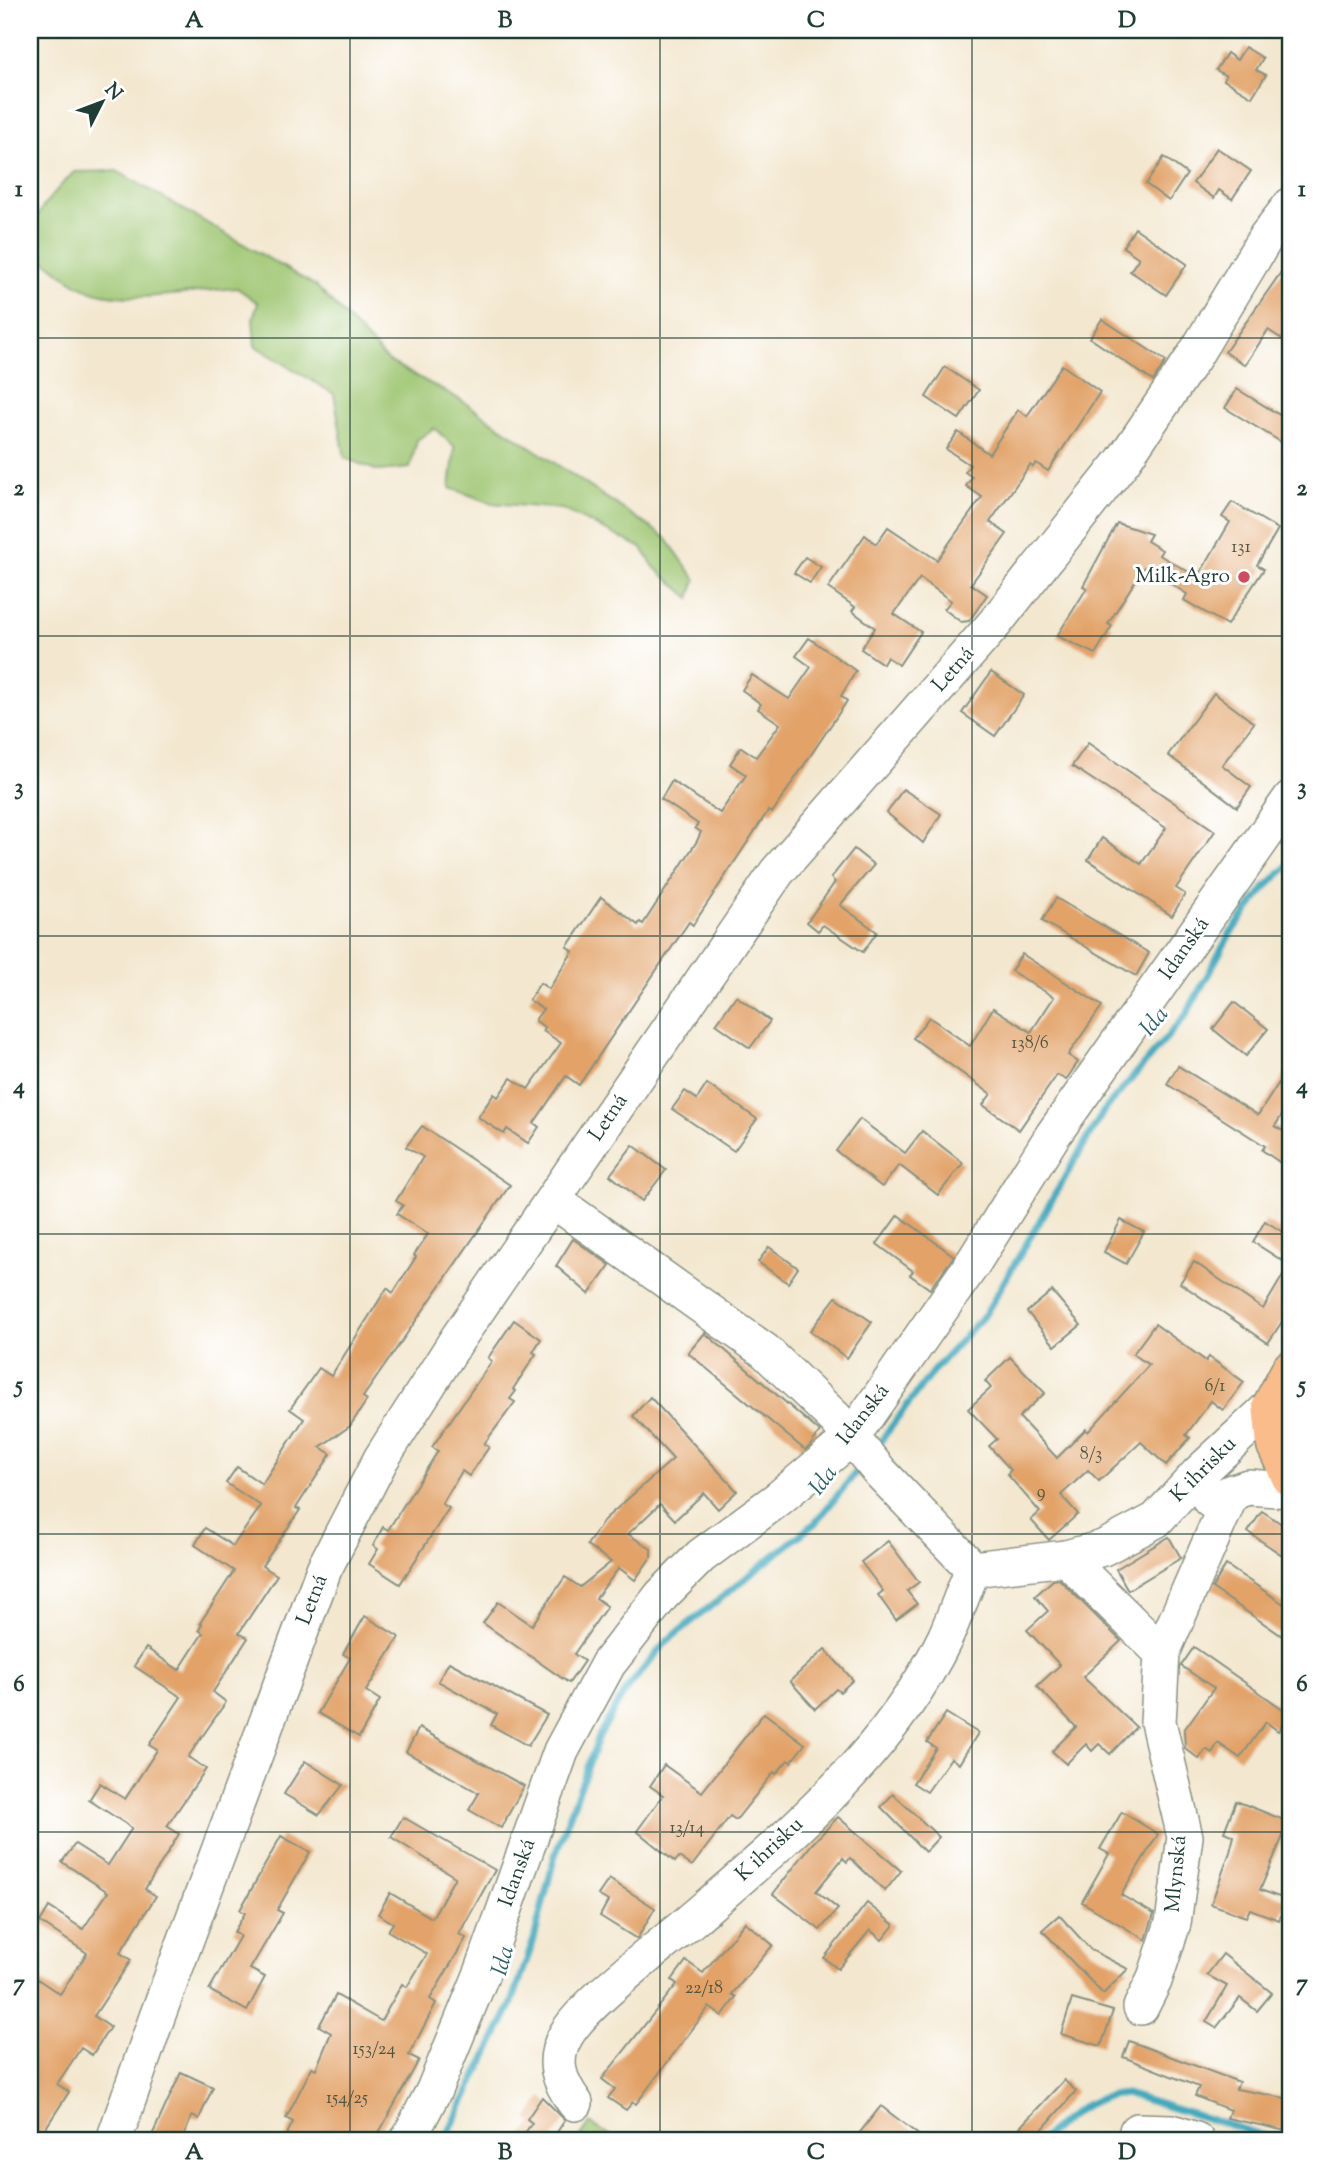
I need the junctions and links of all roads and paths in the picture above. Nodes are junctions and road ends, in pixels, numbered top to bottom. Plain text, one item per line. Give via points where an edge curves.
1 (1291, 205) edge
2 (1291, 799) edge
3 (553, 1200) junction
4 (1291, 1369) edge
5 (1272, 1405) junction
6 (855, 1442) junction
7 (1291, 1477) edge
8 (1291, 1490) edge
9 (1232, 1492) junction
10 (1156, 1520) junction
11 (1066, 1558) junction
12 (973, 1569) junction
13 (1162, 1653) junction
14 (1141, 2007) dead end
15 (576, 2103) dead end
16 (1137, 2131) dead end
17 (114, 2140) edge
18 (408, 2140) edge
19 (1196, 2140) edge

1 - 3 street, Letná via 1123,461 995,623 777,872
2 - 6 street, Idanská via 1054,1135
3 - 6 street via 765,1351
3 - 17 street, Letná via 381,1459 324,1569
4 - 5 main road
5 - 7 main road via 1276,1446
5 - 10 street, K ihrisku
6 - 12 street
6 - 18 street, Idanská via 701,1556 635,1627 590,1692 561,1751 434,2090
8 - 9 street via 1248,1487
9 - 10 street
9 - 13 street, Mlynská
10 - 11 street, K ihrisku via 1103,1548
11 - 12 street, K ihrisku
11 - 13 street
12 - 15 street, K ihrisku via 944,1639 913,1692 869,1751 810,1814 567,2034 557,2065 559,2078
13 - 14 street, Mlynská via 1158,1722 1185,1837 1172,1923
16 - 19 street via 1172,2132

